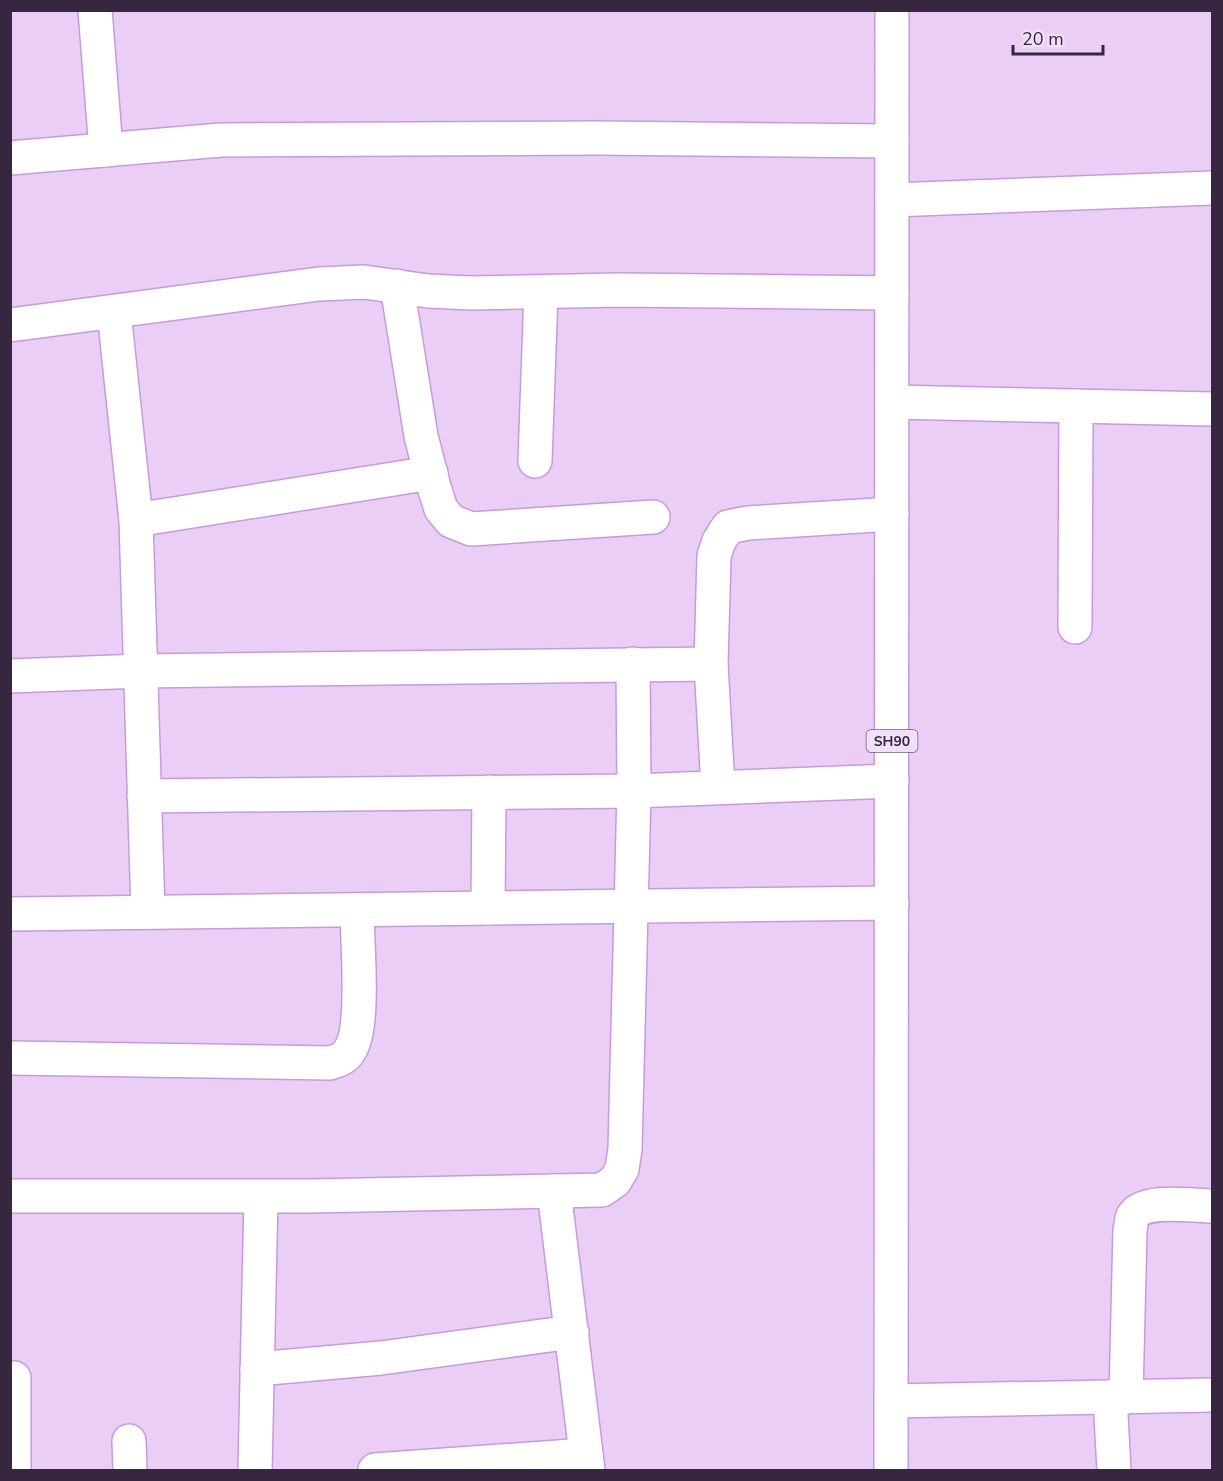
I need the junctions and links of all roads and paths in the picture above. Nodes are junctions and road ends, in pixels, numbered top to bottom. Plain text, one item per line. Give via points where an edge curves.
1 (95, 10) edge
2 (892, 10) edge
3 (892, 141) junction
4 (106, 150) junction
5 (10, 158) edge
6 (1212, 188) edge
7 (892, 200) junction
8 (397, 286) junction
9 (541, 292) junction
10 (892, 293) junction
11 (114, 312) junction
12 (10, 326) edge
13 (892, 402) junction
14 (1076, 406) junction
15 (1212, 409) edge
16 (535, 461) dead end
17 (431, 473) junction
18 (892, 514) junction
19 (653, 516) dead end
20 (135, 519) junction
21 (1075, 627) dead end
22 (633, 664) junction
23 (711, 664) junction
24 (141, 671) junction
25 (10, 676) edge
26 (892, 781) junction
27 (718, 787) junction
28 (634, 791) junction
29 (489, 792) junction
30 (144, 796) junction
31 (892, 903) junction
32 (630, 906) junction
33 (488, 908) junction
34 (357, 909) junction
35 (148, 912) junction
36 (10, 914) edge
37 (10, 1058) edge
38 (554, 1191) junction
39 (10, 1196) edge
40 (261, 1197) junction
41 (1212, 1206) edge
42 (572, 1332) junction
43 (257, 1370) junction
44 (14, 1378) dead end
45 (1212, 1395) edge
46 (1118, 1397) junction
47 (891, 1401) junction
48 (587, 1463) edge
49 (14, 1470) edge
50 (255, 1470) edge
51 (375, 1470) edge
52 (891, 1470) edge
53 (1114, 1470) edge

1 - 4 street
2 - 3 street, SH90
3 - 4 street via 232,140
3 - 7 street, SH90
4 - 5 street
6 - 7 street
7 - 10 street, SH90
8 - 9 street via 428,291
8 - 11 street via 364,282 319,284
8 - 17 street via 421,436
9 - 10 street
9 - 16 street
10 - 13 street, SH90
11 - 12 street
11 - 20 street
13 - 14 street
13 - 18 street, SH90
14 - 15 street
14 - 21 street
17 - 19 street via 441,509 451,521 471,529
17 - 20 street
18 - 23 street via 728,527 714,556
18 - 26 street, SH90
20 - 24 street
22 - 23 street
22 - 24 street
22 - 28 street
23 - 27 street
24 - 25 street
24 - 30 street
26 - 27 street
26 - 31 street, SH90
27 - 28 street
28 - 29 street
28 - 32 street
29 - 30 street
29 - 33 street
30 - 35 street
31 - 32 street
31 - 47 street, SH90
32 - 33 street
32 - 38 street via 622,1169 615,1181 602,1190
33 - 34 street
34 - 35 street
34 - 37 street via 358,1014 352,1047 343,1059 330,1063
35 - 36 street
38 - 40 street
38 - 42 street
39 - 40 street
40 - 43 street
41 - 46 street via 1153,1204 1133,1217
42 - 43 street
42 - 48 street
43 - 50 street
44 - 49 street
45 - 46 street
46 - 47 street
46 - 53 street
47 - 52 street, SH90
48 - 51 street

